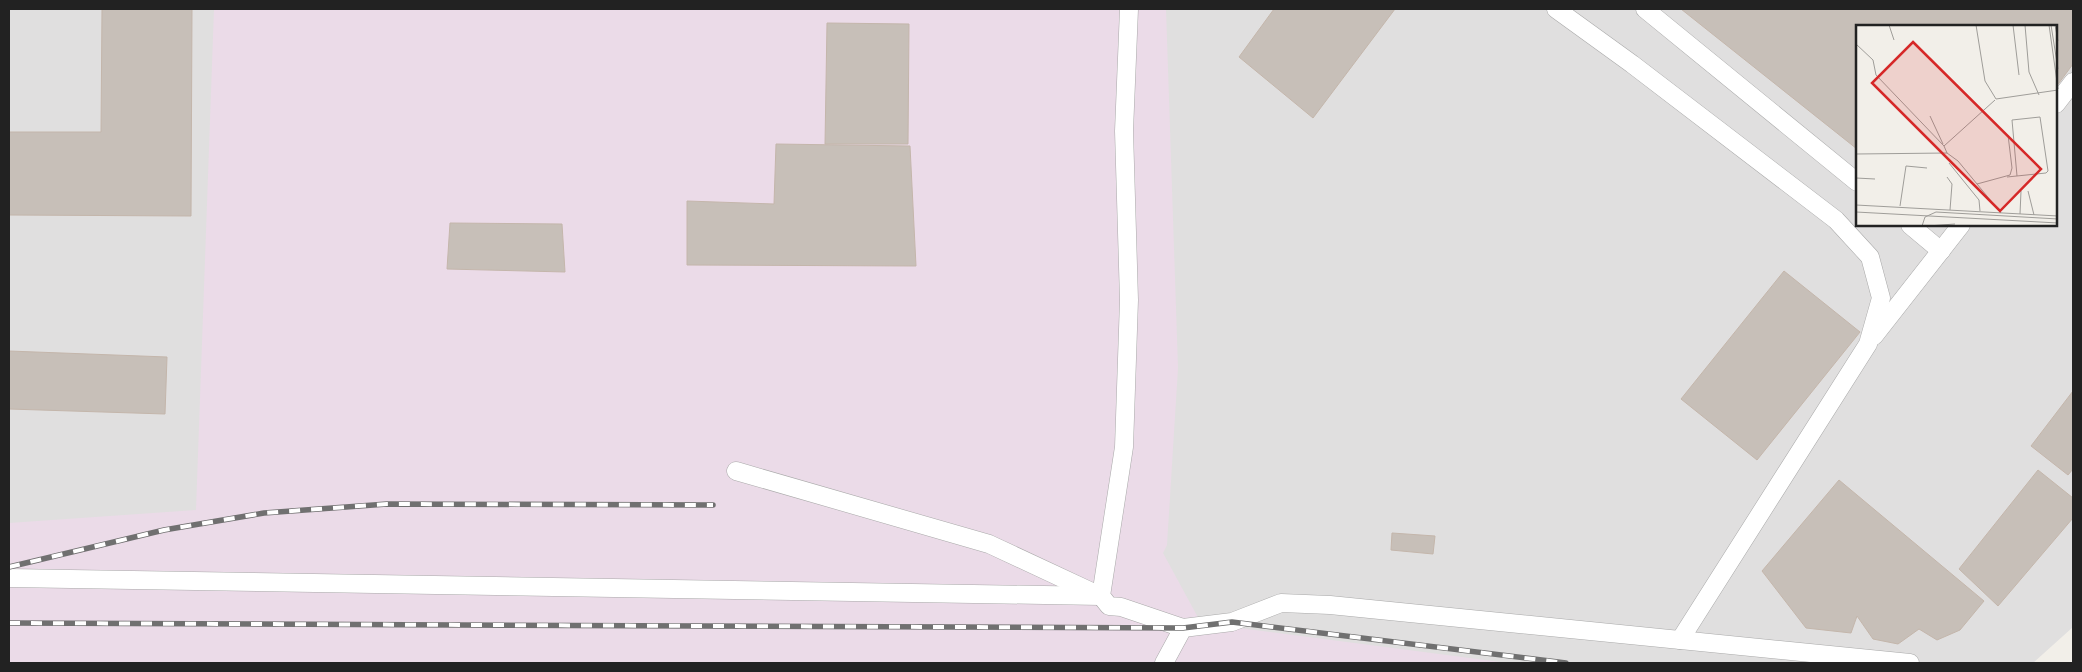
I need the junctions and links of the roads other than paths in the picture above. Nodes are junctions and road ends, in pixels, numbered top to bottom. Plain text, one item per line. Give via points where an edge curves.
1 (1129, 9) edge
2 (1556, 9) edge
3 (1645, 9) edge
4 (2073, 82) edge
5 (2057, 103) edge
6 (1856, 181) edge
7 (1911, 226) edge
8 (1960, 226) edge
9 (1941, 250) junction
10 (1868, 344) junction
11 (736, 470) dead end
12 (9, 578) edge
13 (1101, 596) junction
14 (1182, 628) junction
15 (1680, 640) junction
16 (1164, 663) edge
17 (1910, 663) edge

1 - 13 lane via 1124,131 1129,300 1124,447
2 - 10 lane via 1842,226 1870,257 1881,298
3 - 6 lane
4 - 5 lane
7 - 9 lane
8 - 9 lane
9 - 10 lane
10 - 15 lane
11 - 13 lane via 989,544
12 - 13 lane
13 - 14 lane via 1109,606 1121,607
14 - 15 lane via 1232,622 1281,603
14 - 16 lane
15 - 17 lane

